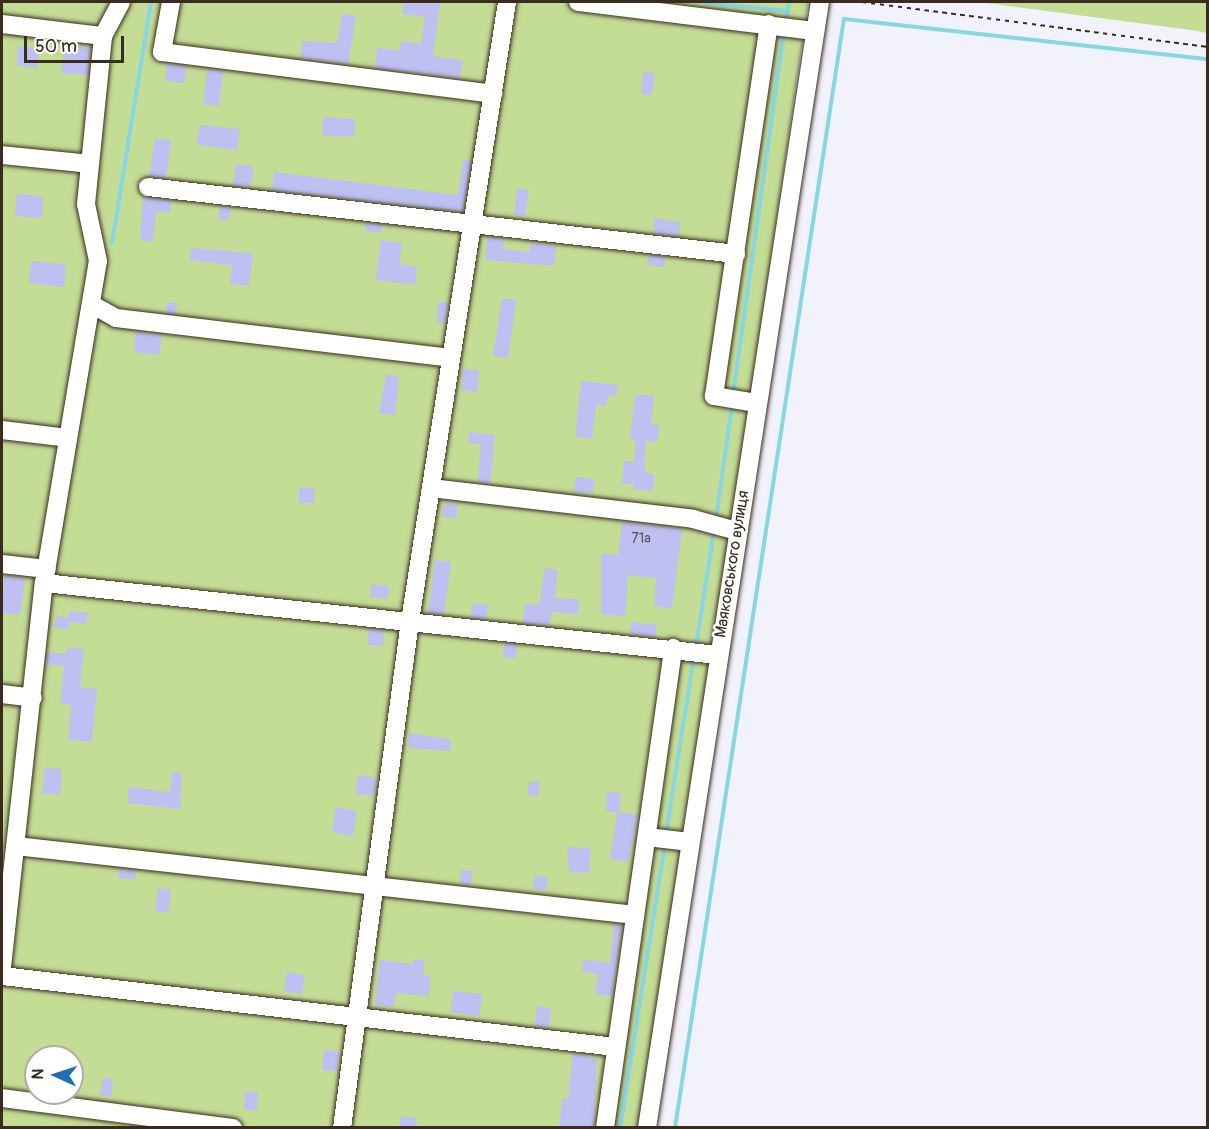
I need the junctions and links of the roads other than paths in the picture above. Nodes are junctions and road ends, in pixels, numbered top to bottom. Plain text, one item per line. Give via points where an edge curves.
1 (121, 2) edge
2 (171, 2) edge
3 (507, 2) edge
4 (578, 2) edge
5 (820, 2) edge
6 (2, 24) edge
7 (772, 25) junction
8 (815, 31) junction
9 (103, 36) junction
10 (493, 94) junction
11 (2, 154) edge
12 (90, 164) junction
13 (148, 187) dead end
14 (472, 225) junction
15 (736, 254) junction
16 (91, 304) junction
17 (451, 358) junction
18 (742, 401) junction
19 (2, 430) edge
20 (69, 438) junction
21 (431, 488) junction
22 (737, 531) junction
23 (2, 564) edge
24 (45, 576) junction
25 (410, 621) junction
26 (673, 648) junction
27 (718, 655) junction
28 (2, 694) edge
29 (33, 698) junction
30 (646, 837) junction
31 (690, 842) junction
32 (16, 846) junction
33 (375, 885) junction
34 (635, 915) junction
35 (2, 967) edge
36 (2, 976) edge
37 (357, 1018) junction
38 (616, 1047) junction
39 (2, 1098) edge
40 (233, 1128) edge
41 (342, 1128) edge
42 (605, 1128) edge
43 (647, 1128) edge

1 - 9 street
2 - 10 street via 162,52
3 - 10 street
4 - 7 street
5 - 8 street, Маяковського вулиця
6 - 9 street
7 - 8 street
7 - 15 street
8 - 18 street, Маяковського вулиця
9 - 12 street
10 - 14 street
11 - 12 street
12 - 16 street via 86,204 98,261
13 - 14 street
14 - 15 street
14 - 17 street
15 - 18 street via 714,396
16 - 17 street via 116,318
16 - 20 street
17 - 21 street
18 - 22 street, Маяковського вулиця
19 - 20 street
20 - 24 street
21 - 22 street via 693,519
21 - 25 street
22 - 27 street, Маяковського вулиця
23 - 24 street
24 - 25 street
24 - 29 street
25 - 26 street
25 - 33 street
26 - 27 street
26 - 30 street
27 - 31 street, Маяковського вулиця
28 - 29 street
29 - 32 street
30 - 31 street
30 - 34 street
31 - 43 street, Маяковського вулиця
32 - 33 street
32 - 35 street
33 - 34 street
33 - 37 street
34 - 38 street
36 - 37 street
37 - 38 street
37 - 41 street
38 - 42 street
39 - 40 street

